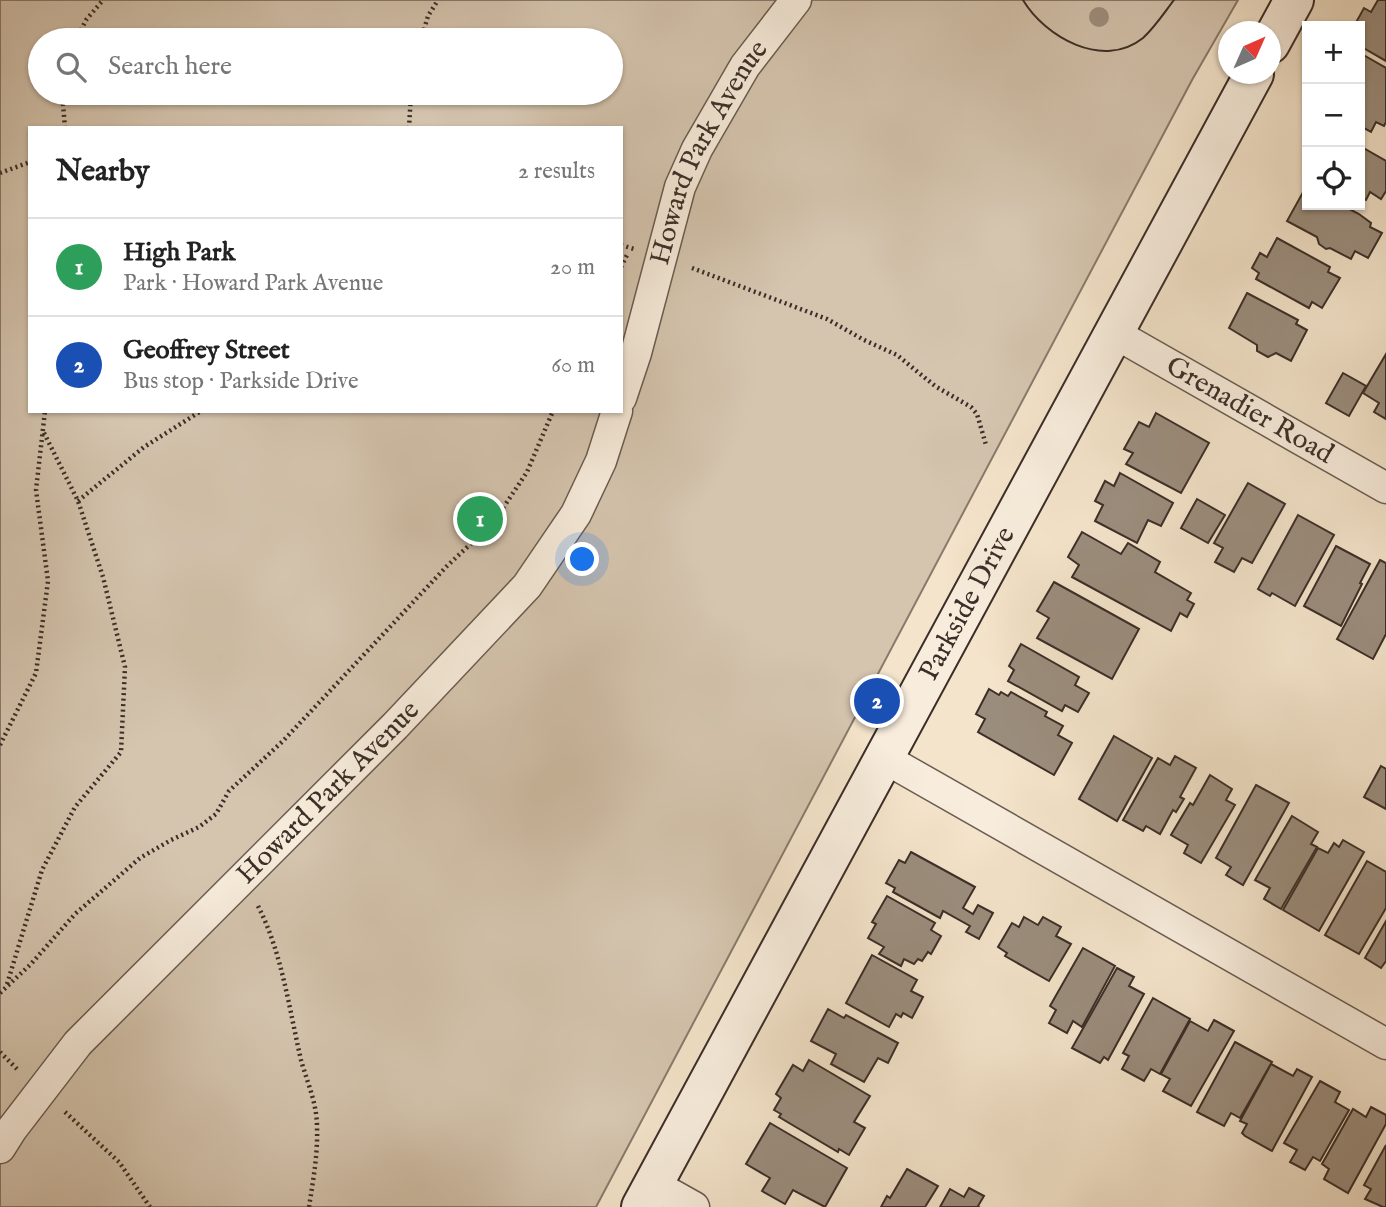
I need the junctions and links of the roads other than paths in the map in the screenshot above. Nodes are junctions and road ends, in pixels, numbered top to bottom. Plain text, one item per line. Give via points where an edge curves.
1 (796, 0) edge
2 (1294, 0) edge
3 (1281, 24) edge
4 (1249, 84) edge
5 (1114, 333) junction
6 (623, 391) edge
7 (616, 413) edge
8 (1386, 488) edge
9 (884, 758) junction
10 (1386, 1044) edge
11 (0, 1148) edge
12 (647, 1196) edge
13 (694, 1207) edge

1 - 6 street, Howard Park Avenue via 745,66 696,149 680,187
2 - 3 main road
4 - 5 main road, Parkside Drive
5 - 8 street, Grenadier Road
5 - 9 main road, Parkside Drive
7 - 11 street, Howard Park Avenue via 601,461 576,514 527,586 395,726 78,1043
9 - 10 street
9 - 12 main road, Parkside Drive
12 - 13 street

